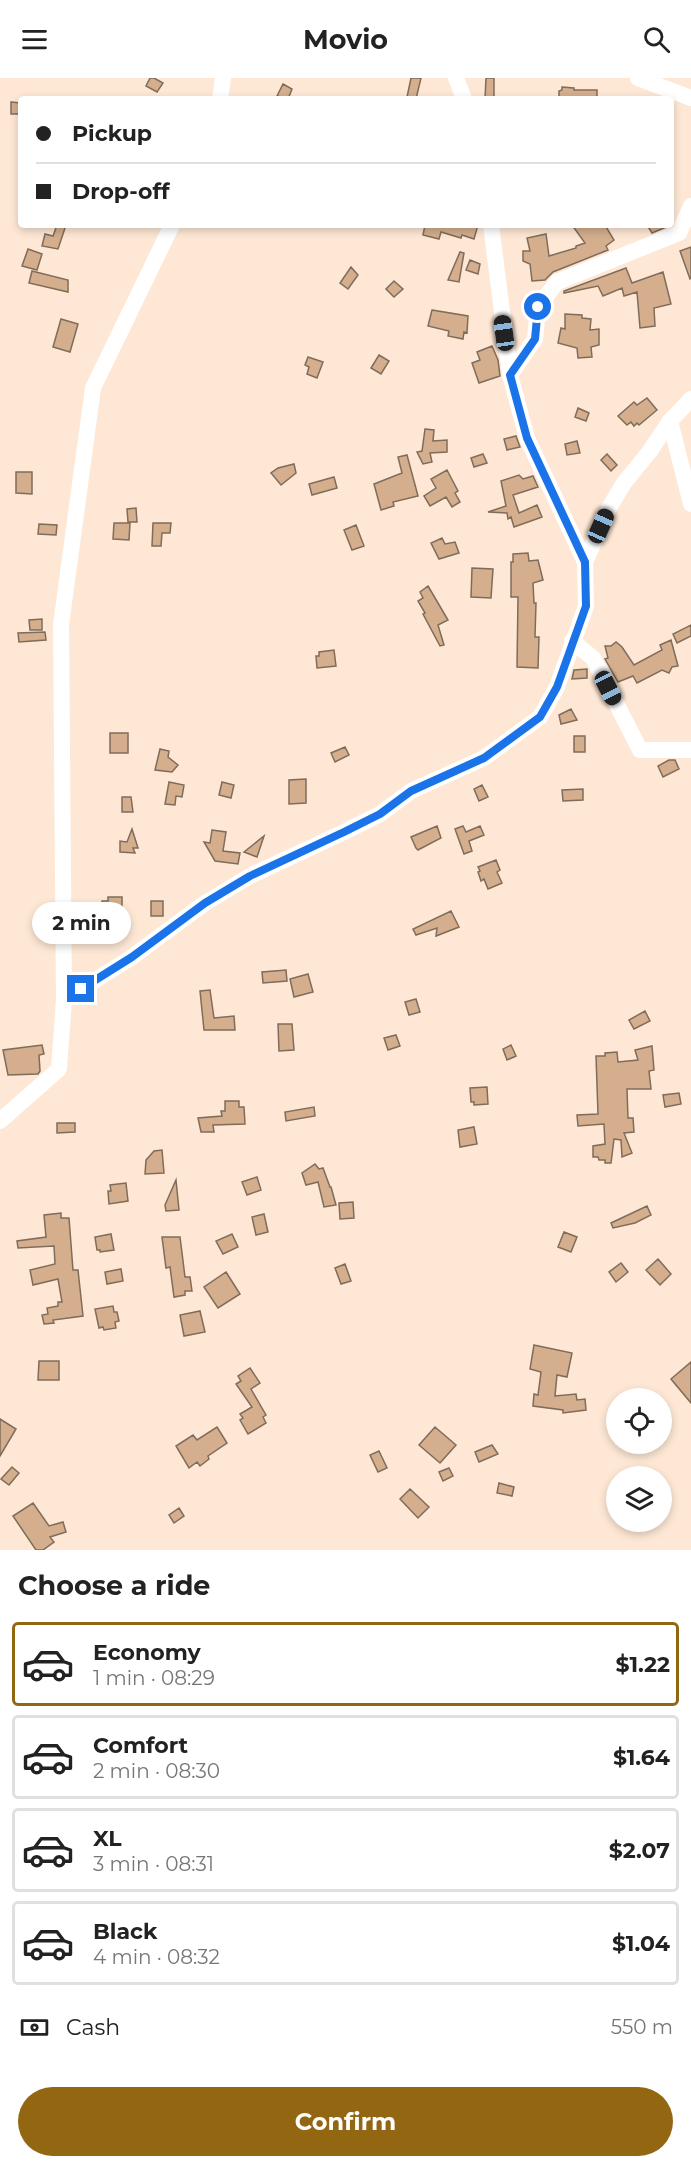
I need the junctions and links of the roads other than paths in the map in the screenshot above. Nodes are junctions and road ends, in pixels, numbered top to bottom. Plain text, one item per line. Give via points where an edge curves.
1 (223, 78) edge
2 (456, 78) edge
3 (638, 78) edge
4 (220, 96) edge
5 (463, 96) edge
6 (691, 98) edge
7 (691, 206) edge
8 (170, 228) edge
9 (491, 228) edge
10 (510, 375) junction
11 (691, 399) edge
12 (670, 421) junction
13 (691, 504) edge
14 (585, 562) junction
15 (573, 641) junction
16 (691, 750) edge
17 (64, 1000) junction
18 (0, 1121) edge

1 - 4 street
2 - 5 street
3 - 6 street
7 - 10 street via 679,233 557,282 538,307 535,339
8 - 17 street via 93,388 91,400 61,625
9 - 10 street
10 - 14 street via 527,438
11 - 12 street
12 - 13 street
12 - 14 street via 624,483
14 - 15 street via 586,606
15 - 16 street via 593,658 640,750
15 - 17 street via 557,687 540,717 484,758 411,791 380,814 250,876
17 - 18 street via 59,1069

